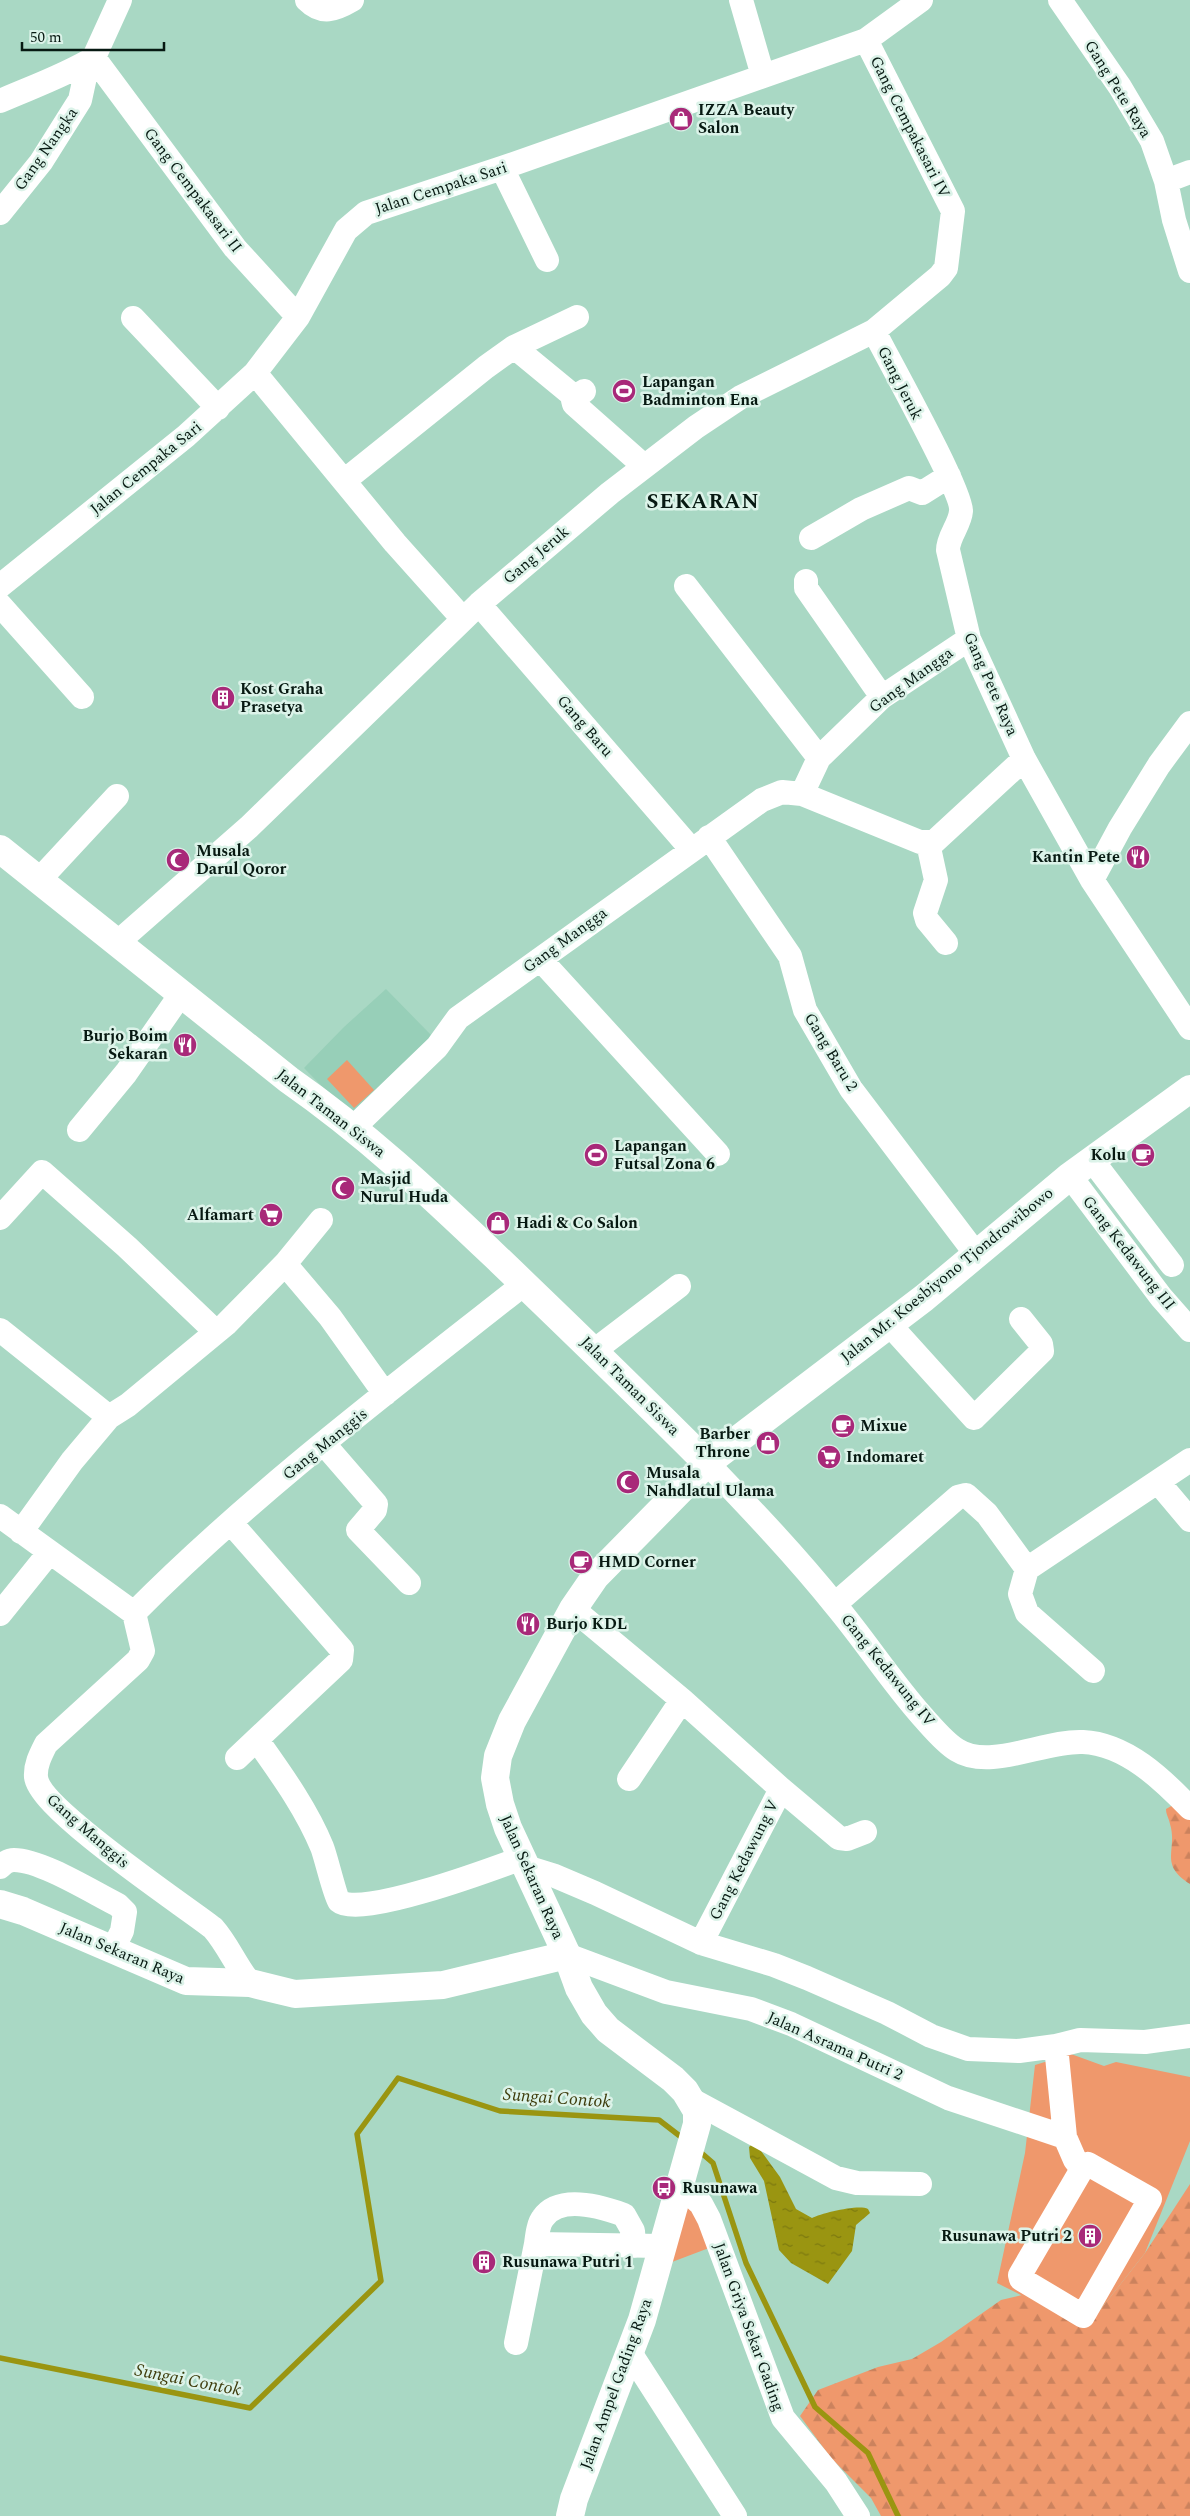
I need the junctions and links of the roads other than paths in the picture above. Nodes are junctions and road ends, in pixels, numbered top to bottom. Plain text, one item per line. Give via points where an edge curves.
1 (120, 0) edge
2 (352, 0) edge
3 (741, 0) edge
4 (920, 0) edge
5 (1060, 0) edge
6 (311, 4) edge
7 (866, 40) junction
8 (94, 58) junction
9 (763, 76) junction
10 (0, 101) edge
11 (502, 168) junction
12 (1190, 172) edge
13 (1166, 181) junction
14 (0, 213) edge
15 (547, 260) dead end
16 (1190, 271) edge
17 (298, 317) junction
18 (576, 317) dead end
19 (133, 318) dead end
20 (874, 332) junction
21 (514, 347) junction
22 (255, 373) junction
23 (218, 408) junction
24 (644, 466) junction
25 (949, 476) junction
26 (344, 482) junction
27 (811, 538) dead end
28 (806, 581) dead end
29 (0, 586) edge
30 (686, 586) dead end
31 (0, 605) edge
32 (471, 611) junction
33 (969, 639) junction
34 (82, 697) dead end
35 (882, 697) junction
36 (1190, 723) edge
37 (819, 758) junction
38 (1024, 759) junction
39 (802, 794) junction
40 (117, 796) dead end
41 (928, 843) junction
42 (700, 844) junction
43 (0, 848) edge
44 (40, 880) junction
45 (1092, 880) junction
46 (118, 942) junction
47 (946, 943) dead end
48 (540, 959) junction
49 (181, 994) junction
50 (1190, 1028) edge
51 (1190, 1089) edge
52 (354, 1127) junction
53 (79, 1130) dead end
54 (718, 1154) dead end
55 (1092, 1160) junction
56 (1070, 1176) junction
57 (0, 1218) edge
58 (321, 1220) dead end
59 (976, 1254) junction
60 (285, 1264) junction
61 (1172, 1265) dead end
62 (524, 1284) junction
63 (679, 1286) dead end
64 (1021, 1319) dead end
65 (889, 1324) junction
66 (0, 1330) edge
67 (1190, 1330) edge
68 (216, 1332) junction
69 (594, 1350) junction
70 (386, 1394) junction
71 (109, 1417) junction
72 (324, 1444) junction
73 (1190, 1460) edge
74 (706, 1463) junction
75 (1158, 1482) junction
76 (0, 1516) edge
77 (1190, 1520) edge
78 (231, 1523) junction
79 (21, 1532) junction
80 (49, 1553) junction
81 (1027, 1569) junction
82 (409, 1583) dead end
83 (835, 1604) junction
84 (573, 1609) junction
85 (134, 1613) junction
86 (0, 1614) edge
87 (1093, 1671) dead end
88 (682, 1700) junction
89 (257, 1740) junction
90 (237, 1758) dead end
91 (629, 1779) dead end
92 (781, 1789) junction
93 (1190, 1808) edge
94 (865, 1832) dead end
95 (524, 1862) junction
96 (0, 1866) edge
97 (0, 1904) edge
98 (701, 1943) junction
99 (113, 1950) junction
100 (566, 1954) junction
101 (250, 1983) junction
102 (1190, 2036) edge
103 (1056, 2046) junction
104 (695, 2112) junction
105 (1065, 2137) junction
106 (1082, 2169) junction
107 (682, 2174) junction
108 (920, 2184) dead end
109 (536, 2244) junction
110 (634, 2246) junction
111 (662, 2246) junction
112 (516, 2343) dead end
113 (630, 2354) junction
114 (570, 2516) edge
115 (735, 2516) edge
116 (858, 2516) edge

1 - 8 street, Gang Nangka
2 - 6 street via 340,8 329,10
3 - 9 street
4 - 7 street, Jalan Cempaka Sari
5 - 13 street, Gang Pete Raya via 1136,113 1152,141
7 - 9 street, Jalan Cempaka Sari
7 - 20 street, Gang Cempakasari IV via 953,210 946,268 933,283
8 - 10 street via 69,73
8 - 14 street, Gang Nangka via 80,100 41,162
8 - 17 street, Gang Cempakasari II via 235,248
9 - 11 street, Jalan Cempaka Sari
11 - 15 street
11 - 17 street, Jalan Cempaka Sari via 366,213 346,230
12 - 13 street
13 - 16 street, Gang Pete Raya
17 - 22 street, Jalan Cempaka Sari
18 - 21 street
19 - 23 street
20 - 24 street, Gang Jeruk via 741,397
20 - 25 street, Gang Jeruk
21 - 24 street via 580,394 572,402
21 - 26 street
22 - 23 street, Jalan Cempaka Sari
22 - 26 street, Gang Baru
23 - 29 street, Jalan Cempaka Sari
24 - 32 street, Gang Jeruk
25 - 27 street via 922,492 909,488 862,509
25 - 33 street, Gang Pete Raya via 962,512 948,542 948,550
26 - 32 street, Gang Baru via 395,543
28 - 35 street via 806,588
30 - 37 street
31 - 34 street
32 - 42 street, Gang Baru
32 - 46 street, Gang Jeruk via 249,827
33 - 35 street, Gang Mangga
33 - 38 street, Gang Pete Raya
35 - 37 street, Gang Mangga
36 - 45 street via 1159,765
37 - 39 street, Gang Mangga
38 - 41 street via 934,842
38 - 45 street, Gang Pete Raya
39 - 41 street, Gang Mangga
39 - 42 street, Gang Mangga via 773,794
40 - 44 street
41 - 47 street via 936,880 924,913
42 - 48 street, Gang Mangga
42 - 59 street, Gang Baru 2 via 790,956 805,1010 851,1089
43 - 44 main road, Jalan Taman Siswa
44 - 46 main road, Jalan Taman Siswa
45 - 50 street, Gang Pete Raya
46 - 49 main road, Jalan Taman Siswa
48 - 52 street, Gang Mangga via 458,1018 437,1047
48 - 54 street
49 - 52 main road, Jalan Taman Siswa
49 - 53 street via 126,1073
51 - 55 main road, Jalan Mr. Koesbiyono Tjondrowibowo
52 - 62 main road, Jalan Taman Siswa via 422,1186
55 - 56 main road, Jalan Mr. Koesbiyono Tjondrowibowo
55 - 61 street
56 - 59 main road, Jalan Mr. Koesbiyono Tjondrowibowo
56 - 67 street, Gang Kedawung III via 1138,1268
57 - 68 street via 42,1172
58 - 60 street
59 - 65 main road, Jalan Mr. Koesbiyono Tjondrowibowo
60 - 68 street
60 - 70 street via 330,1317
62 - 69 main road, Jalan Taman Siswa
62 - 70 street, Gang Manggis
63 - 69 street
64 - 65 street via 1041,1344 1042,1351 974,1418
65 - 74 main road, Jalan Mr. Koesbiyono Tjondrowibowo
66 - 71 street
68 - 71 street
69 - 74 main road, Jalan Taman Siswa
70 - 72 street, Gang Manggis
71 - 79 street via 72,1461
72 - 78 street, Gang Manggis
72 - 82 street via 376,1504 375,1510 358,1530
73 - 75 street
74 - 83 street, Gang Kedawung IV via 778,1537
74 - 84 main road, Jalan Sekaran Raya via 596,1577
75 - 77 street
75 - 81 street
76 - 79 street
78 - 85 street, Gang Manggis
78 - 89 street via 342,1650 341,1660
79 - 80 street
80 - 85 street
80 - 86 street
81 - 83 street, Gang Kedawung IV via 987,1514 966,1495 958,1497
81 - 87 street via 1020,1594 1028,1613
83 - 93 street, Gang Kedawung IV via 909,1702 957,1750 970,1756 1002,1756 1038,1746 1083,1742 1112,1749 1152,1772
84 - 88 street, Gang Kedawung V
84 - 95 main road, Jalan Sekaran Raya via 512,1721 498,1756 495,1778 500,1804
85 - 101 street, Gang Manggis via 141,1656 46,1744 39,1758 36,1778 44,1794 104,1850 213,1928
88 - 91 street
88 - 92 street, Gang Kedawung V
89 - 90 street
89 - 95 street via 314,1827 328,1861 336,1895 345,1904 407,1896
92 - 94 street via 840,1838 847,1839
92 - 98 street, Gang Kedawung V
95 - 98 street
95 - 100 main road, Jalan Sekaran Raya
96 - 99 street via 12,1860 25,1862 118,1905 125,1912
97 - 99 main road, Jalan Sekaran Raya
98 - 103 street via 807,1978 931,2036 968,2049 1019,2051
99 - 101 main road, Jalan Sekaran Raya via 186,1981
100 - 101 main road, Jalan Sekaran Raya via 443,1985 295,1994
100 - 104 main road via 579,1988 594,2014 608,2030 673,2079
100 - 105 street, Jalan Asrama Putri 2 via 666,1992 751,2009 791,2024 948,2098
102 - 103 street via 1145,2042 1080,2040
103 - 105 street
104 - 107 main road, Jalan Ampel Gading Raya
104 - 108 street via 836,2178 857,2183
105 - 106 street
106 - 106 street via 1020,2275 1023,2282 1081,2316 1150,2199 1088,2164
107 - 111 main road, Jalan Ampel Gading Raya
107 - 116 street, Jalan Griya Sekar Gading via 710,2220 782,2418 836,2482
109 - 110 street
109 - 110 street via 542,2218 553,2209 569,2204 604,2207 624,2215 633,2231
109 - 112 street
110 - 111 street
111 - 113 main road, Jalan Ampel Gading Raya
113 - 114 main road, Jalan Ampel Gading Raya
113 - 115 street

